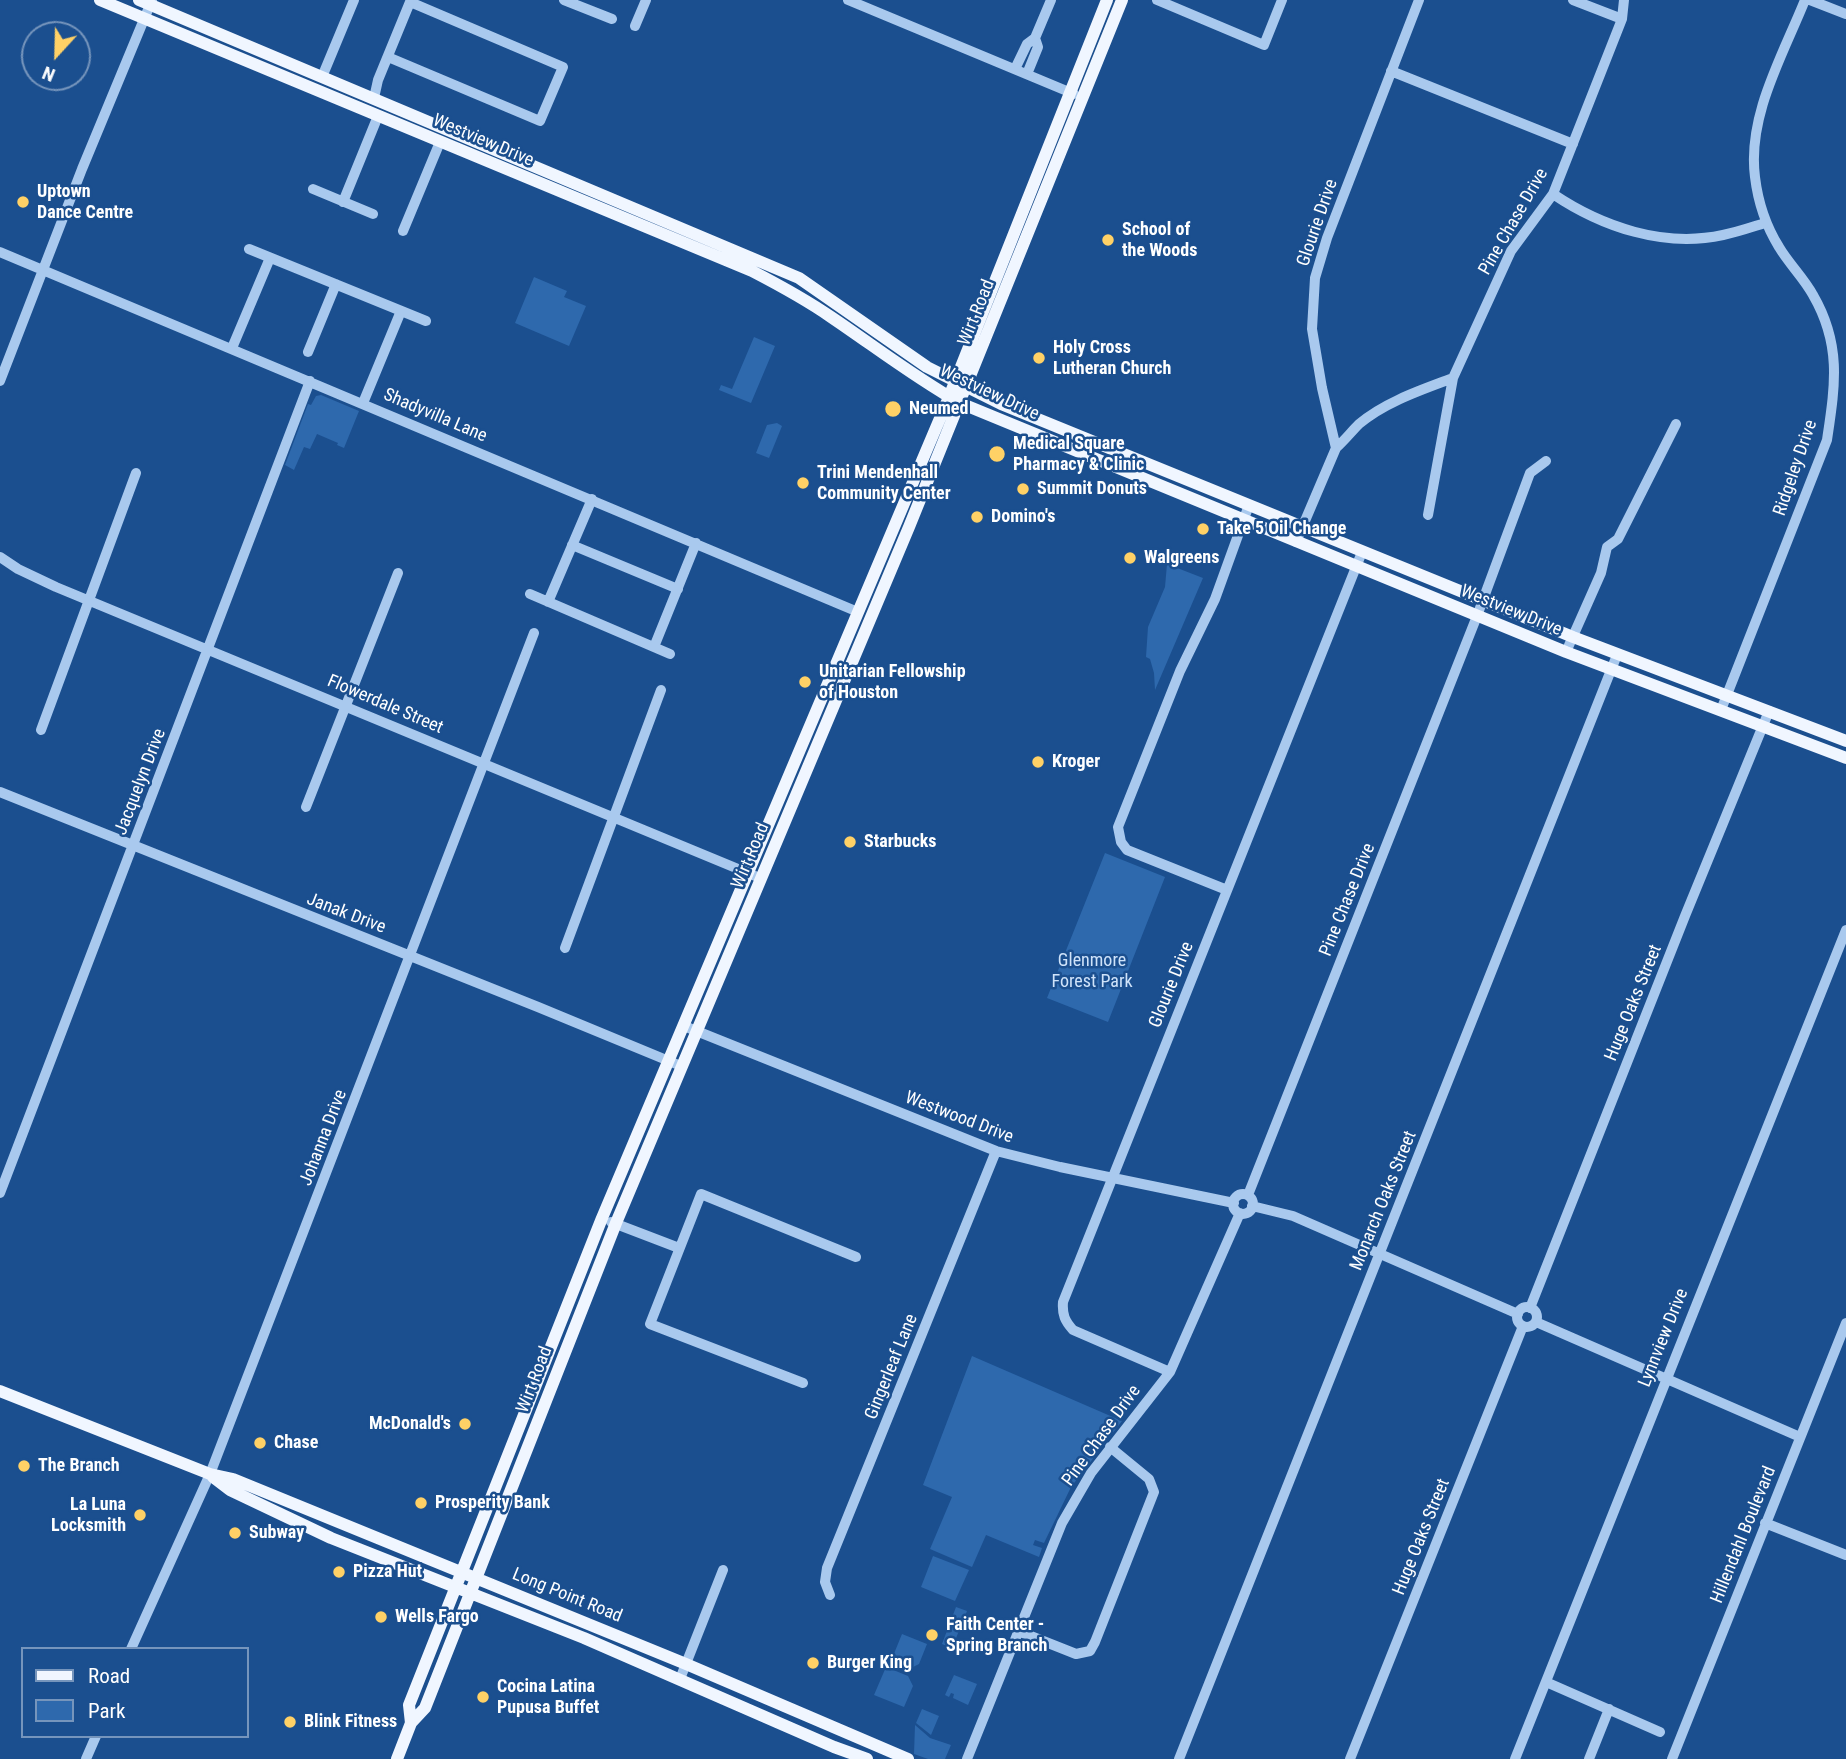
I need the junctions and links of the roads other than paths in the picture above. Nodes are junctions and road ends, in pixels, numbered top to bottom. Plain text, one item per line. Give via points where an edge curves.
1 (100, 0) edge
2 (354, 0) edge
3 (564, 0) edge
4 (646, 0) edge
5 (848, 0) edge
6 (1107, 0) edge
7 (1122, 0) edge
8 (1157, 0) edge
9 (1282, 0) edge
10 (1419, 0) edge
11 (1573, 0) edge
12 (1624, 0) edge
13 (1807, 0) edge
14 (1048, 1) edge
15 (147, 2) edge
16 (410, 2) edge
17 (584, 4) edge
18 (1846, 14) edge
19 (144, 19) junction
20 (612, 19) dead end
21 (1622, 19) junction
22 (635, 26) dead end
23 (1035, 38) junction
24 (388, 57) junction
25 (302, 69) junction
26 (1015, 69) junction
27 (1391, 71) junction
28 (1027, 74) junction
29 (322, 78) junction
30 (296, 82) junction
31 (1069, 92) junction
32 (1082, 97) junction
33 (374, 98) junction
34 (378, 116) junction
35 (469, 138) junction
36 (440, 142) junction
37 (1573, 144) junction
38 (463, 151) junction
39 (313, 189) dead end
40 (1553, 194) junction
41 (343, 202) junction
42 (632, 206) junction
43 (373, 214) dead end
44 (626, 219) junction
45 (1765, 223) junction
46 (403, 231) dead end
47 (248, 249) dead end
48 (0, 252) edge
49 (270, 258) junction
50 (45, 271) junction
51 (799, 278) junction
52 (336, 284) junction
53 (792, 292) junction
54 (839, 304) junction
55 (401, 311) junction
56 (830, 316) junction
57 (426, 321) dead end
58 (232, 348) junction
59 (308, 352) dead end
60 (1841, 362) edge
61 (1453, 378) junction
62 (0, 381) edge
63 (310, 381) junction
64 (960, 385) junction
65 (955, 400) junction
66 (363, 403) junction
67 (1676, 424) dead end
68 (1336, 448) junction
69 (1546, 461) dead end
70 (136, 472) dead end
71 (592, 499) junction
72 (1249, 505) junction
73 (1429, 515) dead end
74 (1245, 520) junction
75 (1303, 528) junction
76 (1296, 542) junction
77 (696, 543) junction
78 (572, 545) junction
79 (1362, 552) junction
80 (0, 557) edge
81 (1357, 567) junction
82 (398, 573) dead end
83 (678, 589) junction
84 (530, 594) dead end
85 (90, 601) junction
86 (1482, 601) junction
87 (548, 602) junction
88 (858, 612) junction
89 (1477, 616) junction
90 (534, 634) dead end
91 (1573, 637) junction
92 (654, 647) junction
93 (208, 649) junction
94 (1566, 652) junction
95 (670, 654) dead end
96 (1618, 655) junction
97 (1613, 668) junction
98 (661, 690) dead end
99 (1727, 694) junction
100 (345, 705) junction
101 (1721, 710) junction
102 (1769, 711) junction
103 (1763, 725) junction
104 (41, 730) dead end
105 (1846, 741) edge
106 (1846, 758) edge
107 (484, 763) junction
108 (0, 792) edge
109 (306, 807) dead end
110 (614, 817) junction
111 (134, 845) junction
112 (754, 875) junction
113 (1227, 890) junction
114 (1846, 930) edge
115 (565, 948) dead end
116 (410, 956) junction
117 (690, 1029) junction
118 (668, 1061) junction
119 (681, 1066) junction
120 (996, 1151) junction
121 (1113, 1177) junction
122 (0, 1193) edge
123 (1248, 1195) junction
124 (1234, 1203) junction
125 (1252, 1206) junction
126 (1240, 1213) junction
127 (602, 1218) junction
128 (615, 1223) junction
129 (679, 1248) junction
130 (1380, 1252) junction
131 (856, 1257) dead end
132 (1530, 1308) junction
133 (1518, 1314) junction
134 (1536, 1322) junction
135 (1846, 1323) edge
136 (1523, 1326) junction
137 (1170, 1373) junction
138 (1665, 1378) junction
139 (803, 1383) dead end
140 (0, 1391) edge
141 (532, 1393) junction
142 (546, 1400) junction
143 (1800, 1437) junction
144 (1111, 1447) junction
145 (210, 1474) junction
146 (1765, 1523) junction
147 (1846, 1555) edge
148 (723, 1570) dead end
149 (460, 1572) junction
150 (476, 1578) junction
151 (454, 1587) junction
152 (470, 1593) junction
153 (830, 1595) dead end
154 (1018, 1631) junction
155 (132, 1647) edge
156 (686, 1664) junction
157 (680, 1679) junction
158 (1546, 1682) junction
159 (764, 1698) junction
160 (739, 1705) junction
161 (1609, 1709) junction
162 (411, 1723) junction
163 (1660, 1731) dead end
164 (95, 1738) edge
165 (879, 1753) edge
166 (86, 1759) edge
167 (397, 1759) edge
168 (867, 1759) edge
169 (908, 1759) edge
170 (967, 1759) edge
171 (1179, 1759) edge
172 (1350, 1759) edge
173 (1515, 1759) edge
174 (1588, 1759) edge
175 (1672, 1759) edge

1 - 19 main road, Westview Drive
2 - 29 street
3 - 17 street
4 - 22 street
5 - 26 street
6 - 31 main road, Wirt Road
7 - 32 main road, Wirt Road
8 - 9 street via 1264,45
10 - 27 street, Glourie Drive
11 - 21 street
12 - 21 street, Pine Chase Drive
13 - 18 street
13 - 45 street, Ridgeley Drive via 1757,126 1755,177
14 - 23 street
15 - 19 street
15 - 25 main road, Westview Drive
16 - 24 street
16 - 24 street via 563,67 540,121
17 - 20 street
19 - 30 main road, Westview Drive
19 - 50 street
21 - 37 street, Pine Chase Drive
23 - 26 street
23 - 28 street via 1038,47
24 - 33 street
25 - 29 main road, Westview Drive
25 - 30 main road
26 - 28 street
27 - 37 street
27 - 68 street, Glourie Drive via 1315,278 1312,329
28 - 31 street
29 - 33 main road, Westview Drive
30 - 34 main road, Westview Drive
31 - 32 street
31 - 64 main road, Wirt Road
32 - 64 main road, Wirt Road
33 - 35 main road, Westview Drive
34 - 36 main road, Westview Drive
34 - 41 street
35 - 38 main road
35 - 42 main road, Westview Drive
36 - 38 main road, Westview Drive
36 - 46 street
37 - 40 street, Pine Chase Drive
38 - 44 main road, Westview Drive
39 - 41 street
40 - 45 street via 1606,224 1678,239 1722,235
40 - 61 street, Pine Chase Drive via 1511,251
41 - 43 street
42 - 44 main road
42 - 51 main road, Westview Drive
44 - 53 main road, Westview Drive
45 - 60 street, Ridgeley Drive via 1813,295
47 - 49 street
48 - 50 street, Shadyvilla Lane
49 - 52 street
49 - 58 street
50 - 58 street, Shadyvilla Lane
50 - 62 street
51 - 53 main road
51 - 54 main road, Westview Drive
52 - 55 street
52 - 59 street
53 - 56 main road, Westview Drive
54 - 56 main road
54 - 64 main road, Westview Drive via 916,360
55 - 57 street
55 - 66 street
56 - 65 main road, Westview Drive via 901,368
58 - 63 street, Shadyvilla Lane
60 - 99 street, Ridgeley Drive via 1827,440
61 - 68 street via 1386,407
61 - 73 street, Pine Chase Drive
63 - 66 street, Shadyvilla Lane
63 - 93 street, Jacquelyn Drive
64 - 65 main road, Wirt Road
64 - 72 main road, Westview Drive
65 - 74 main road, Westview Drive
65 - 88 main road, Wirt Road
65 - 112 main road, Wirt Road via 821,738
66 - 71 street, Shadyvilla Lane
67 - 91 street via 1618,538 1607,547 1601,573
68 - 75 street
69 - 86 street, Pine Chase Drive via 1530,473
70 - 85 street
71 - 77 street, Shadyvilla Lane
71 - 78 street
72 - 74 street
72 - 75 main road, Westview Drive
74 - 76 main road, Westview Drive
74 - 113 street via 1118,827 1127,850
75 - 76 street
75 - 79 main road, Westview Drive
76 - 81 main road, Westview Drive
77 - 83 street
77 - 88 street, Shadyvilla Lane
78 - 83 street
78 - 87 street
79 - 81 street, Glourie Drive
79 - 86 main road, Westview Drive
80 - 85 street, Flowerdale Street
81 - 89 main road, Westview Drive
81 - 113 street, Glourie Drive
82 - 100 street
83 - 92 street
84 - 87 street
85 - 93 street, Flowerdale Street
85 - 104 street
86 - 89 street, Pine Chase Drive
86 - 91 main road, Westview Drive
87 - 92 street
88 - 112 main road, Wirt Road
89 - 94 main road, Westview Drive
89 - 123 street, Pine Chase Drive
90 - 107 street, Johanna Drive
91 - 94 street
91 - 96 main road, Westview Drive
92 - 95 street
93 - 100 street, Flowerdale Street
93 - 111 street, Jacquelyn Drive
94 - 97 main road, Westview Drive
96 - 97 street, Monarch Oaks Street
96 - 99 main road, Westview Drive
97 - 101 main road, Westview Drive
97 - 130 street, Monarch Oaks Street
98 - 110 street
99 - 101 street, Ridgeley Drive
99 - 102 main road, Westview Drive
100 - 107 street, Flowerdale Street
100 - 109 street
101 - 103 main road, Westview Drive
102 - 103 street, Huge Oaks Street
102 - 105 main road, Westview Drive
103 - 106 main road, Westview Drive
103 - 132 street, Huge Oaks Street
107 - 110 street, Flowerdale Street
107 - 116 street, Johanna Drive
108 - 111 street, Janak Drive
110 - 112 street, Flowerdale Street
110 - 115 street
111 - 116 street, Janak Drive
111 - 122 street, Jacquelyn Drive
112 - 117 main road, Wirt Road via 718,945
112 - 117 main road, Wirt Road via 727,958
113 - 121 street, Glourie Drive
114 - 138 street, Lynnview Drive
116 - 118 street, Janak Drive
116 - 145 street, Johanna Drive
117 - 118 main road, Wirt Road
117 - 119 main road, Wirt Road
117 - 120 street, Westwood Drive
118 - 119 street, Janak Drive
118 - 127 main road, Wirt Road
119 - 128 main road, Wirt Road
120 - 121 street, Westwood Drive
120 - 153 street, Gingerleaf Lane via 827,1568 825,1582
121 - 124 street, Westwood Drive
121 - 137 street, Glourie Drive via 1066,1290 1062,1312 1073,1330
123 - 124 street via 1240,1195
123 - 125 street
124 - 126 street
125 - 126 street via 1247,1213
125 - 130 street via 1293,1216
126 - 137 street, Pine Chase Drive
127 - 128 street
127 - 141 main road, Wirt Road
128 - 129 street
128 - 142 main road, Wirt Road
129 - 131 street via 701,1194
129 - 139 street via 650,1324
130 - 133 street
130 - 171 street, Monarch Oaks Street
132 - 133 street
132 - 134 street via 1537,1313
133 - 136 street
134 - 136 street
134 - 138 street
135 - 143 street, Hillendahl Boulevard
136 - 172 street, Huge Oaks Street
137 - 144 street, Pine Chase Drive
138 - 143 street
138 - 158 street, Lynnview Drive
140 - 145 main road, Long Point Road
141 - 142 main road
141 - 149 main road, Wirt Road
142 - 150 main road, Wirt Road
143 - 146 street, Hillendahl Boulevard
144 - 154 street, Pine Chase Drive via 1062,1523
144 - 154 street via 1149,1479 1154,1492 1095,1642 1090,1651 1076,1654
145 - 149 main road, Long Point Road via 233,1479
145 - 151 main road, Long Point Road via 230,1490 290,1519
145 - 155 street, Johanna Drive
146 - 147 street
146 - 175 street, Hillendahl Boulevard
148 - 156 street
149 - 150 main road, Long Point Road
149 - 151 main road, Wirt Road
150 - 152 main road, Wirt Road
150 - 156 main road, Long Point Road
151 - 152 main road, Long Point Road
151 - 162 main road, Wirt Road via 409,1705
152 - 157 main road, Long Point Road
152 - 162 main road, Wirt Road via 425,1708
154 - 170 street, Pine Chase Drive
156 - 157 street
156 - 159 main road, Long Point Road
157 - 160 main road, Long Point Road
158 - 161 street
158 - 173 street, Lynnview Drive
159 - 160 main road via 743,1700
159 - 165 main road, Long Point Road
160 - 168 main road, Long Point Road
161 - 163 street
161 - 174 street
162 - 167 main road, Wirt Road
164 - 166 street
165 - 169 main road, Long Point Road

